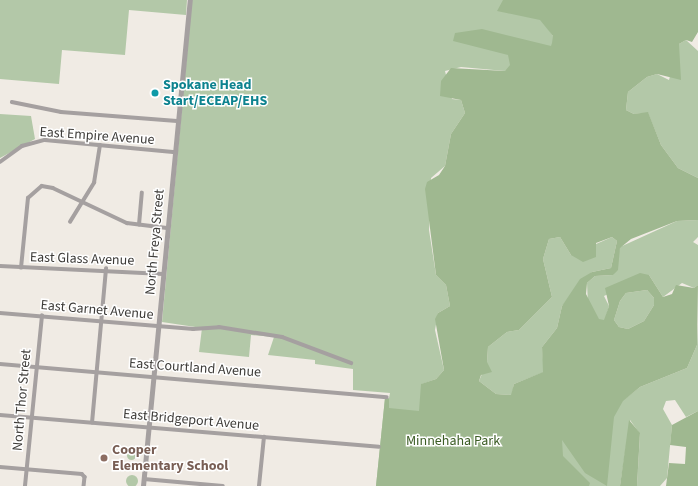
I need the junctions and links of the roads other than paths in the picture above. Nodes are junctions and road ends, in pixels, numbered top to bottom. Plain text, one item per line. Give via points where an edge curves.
1 (190, 0) edge
2 (12, 102) dead end
3 (177, 121) junction
4 (100, 146) junction
5 (175, 152) junction
6 (0, 162) edge
7 (142, 192) dead end
8 (82, 202) junction
9 (70, 222) dead end
10 (139, 225) junction
11 (167, 228) junction
12 (0, 266) edge
13 (21, 268) junction
14 (106, 269) junction
15 (163, 274) junction
16 (0, 312) edge
17 (42, 316) junction
18 (101, 321) junction
19 (158, 326) junction
20 (351, 363) dead end
21 (0, 364) edge
22 (36, 367) junction
23 (97, 372) junction
24 (153, 376) junction
25 (387, 397) dead end
26 (0, 415) edge
27 (32, 418) junction
28 (92, 423) junction
29 (149, 428) junction
30 (264, 437) junction
31 (379, 447) dead end
32 (0, 467) edge
33 (27, 469) junction
34 (144, 480) junction
35 (25, 486) edge
36 (84, 486) edge
37 (144, 486) edge
38 (223, 486) edge
39 (259, 486) edge

1 - 3 street, North Freya Street
2 - 3 street via 61,112
3 - 5 street, North Freya Street
4 - 5 street, East Empire Avenue
4 - 6 street, East Empire Avenue via 36,141
4 - 8 street via 99,170
5 - 11 street, North Freya Street
7 - 10 street
8 - 9 street
8 - 10 street
8 - 13 street via 47,186 34,190 28,198
10 - 11 street
11 - 15 street, North Freya Street
12 - 13 street, East Glass Avenue
13 - 14 street, East Glass Avenue
14 - 15 street, East Glass Avenue
14 - 18 street
15 - 19 street, North Freya Street
16 - 17 street, East Garnet Avenue
17 - 18 street, East Garnet Avenue
17 - 22 street, North Thor Street
18 - 19 street, East Garnet Avenue
18 - 23 street
19 - 20 street, East Garnet Avenue via 193,329 220,327 273,335
19 - 24 street, North Freya Street
21 - 22 street, East Courtland Avenue
22 - 23 street, East Courtland Avenue
22 - 27 street, North Thor Street
23 - 24 street, East Courtland Avenue
23 - 28 street
24 - 25 street, East Courtland Avenue
24 - 29 street, North Freya Street
26 - 27 street, East Bridgeport Avenue
27 - 28 street, East Bridgeport Avenue
27 - 33 street, North Thor Street
28 - 29 street, East Bridgeport Avenue
29 - 30 street, East Bridgeport Avenue
29 - 34 street, North Freya Street
30 - 31 street, East Bridgeport Avenue
30 - 39 street
32 - 33 street
33 - 35 street, North Thor Street
33 - 36 street via 85,475
34 - 37 street, North Freya Street
34 - 38 street

